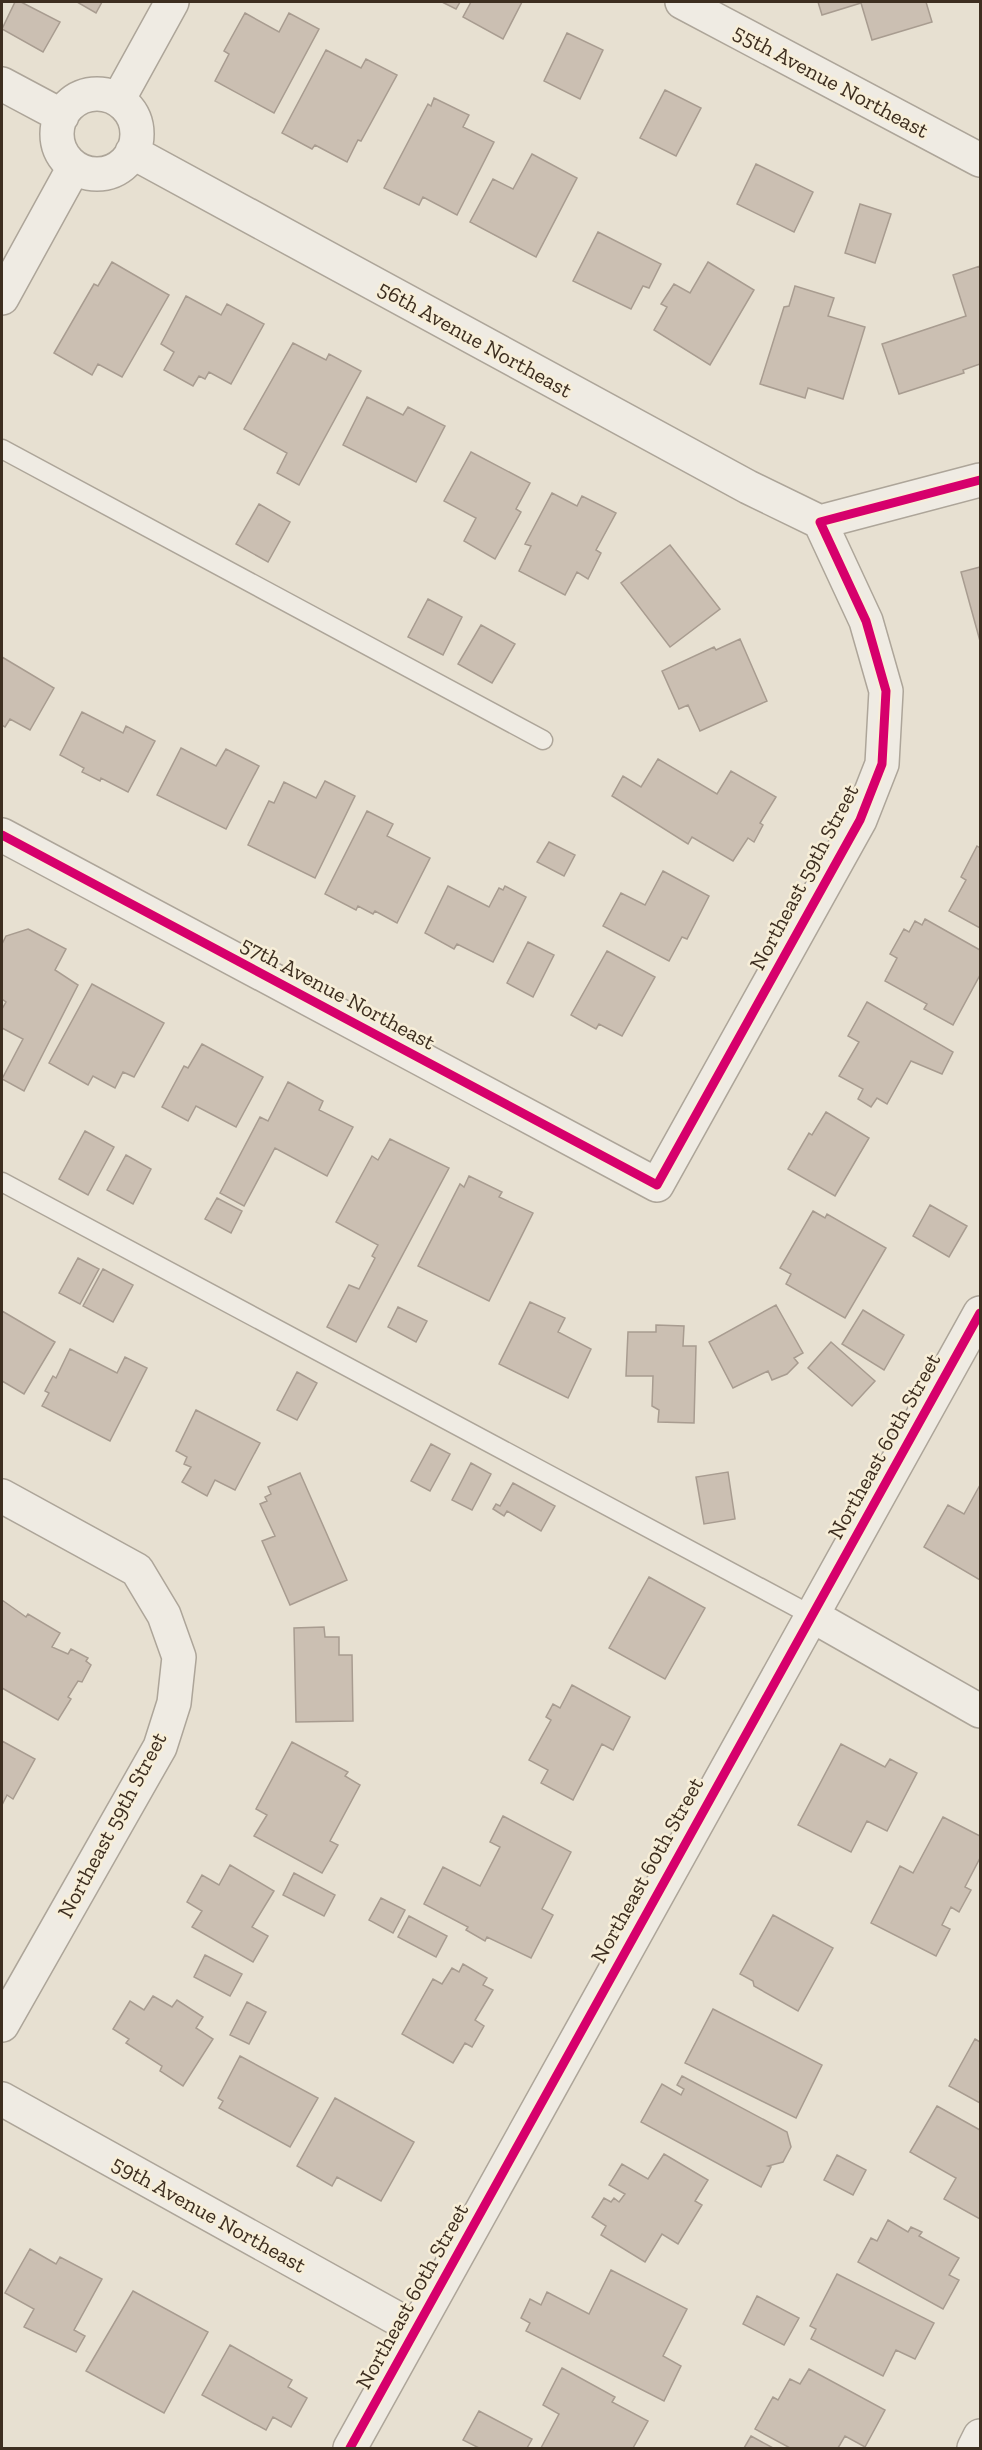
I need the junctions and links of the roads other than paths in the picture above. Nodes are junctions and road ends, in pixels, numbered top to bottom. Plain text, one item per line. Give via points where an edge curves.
1 (172, 2) edge
2 (682, 2) edge
3 (2, 84) edge
4 (118, 100) junction
5 (62, 116) junction
6 (132, 152) junction
7 (981, 160) edge
8 (74, 167) junction
9 (2, 298) edge
10 (2, 449) edge
11 (981, 480) edge
12 (820, 522) junction
13 (543, 740) dead end
14 (2, 835) edge
15 (2, 1182) edge
16 (657, 1185) joint
17 (981, 1312) edge
18 (2, 1496) edge
19 (811, 1615) junction
20 (981, 1711) edge
21 (2, 2025) edge
22 (2, 2099) edge
23 (416, 2329) junction
24 (981, 2436) edge
25 (350, 2448) edge
26 (974, 2448) edge

1 - 4 street
2 - 7 street, 55th Avenue Northeast
3 - 5 street
4 - 5 street via 105,94 91,94 77,99
4 - 6 street via 129,108 135,121 137,133
5 - 8 street via 56,133 59,147
6 - 8 street via 110,172 98,175
6 - 12 street, 56th Avenue Northeast via 737,481
8 - 9 street
10 - 13 lane
11 - 12 street
12 - 16 street, Northeast 59th Street via 866,621 886,691 882,764 860,820
14 - 16 street, 57th Avenue Northeast
15 - 19 lane
17 - 19 street, Northeast 60th Street
18 - 21 street, Northeast 59th Street via 137,1570 164,1615 179,1657 174,1703 160,1747
19 - 20 street
19 - 23 street, Northeast 60th Street
22 - 23 street, 59th Avenue Northeast
23 - 25 street, Northeast 60th Street
24 - 26 street

